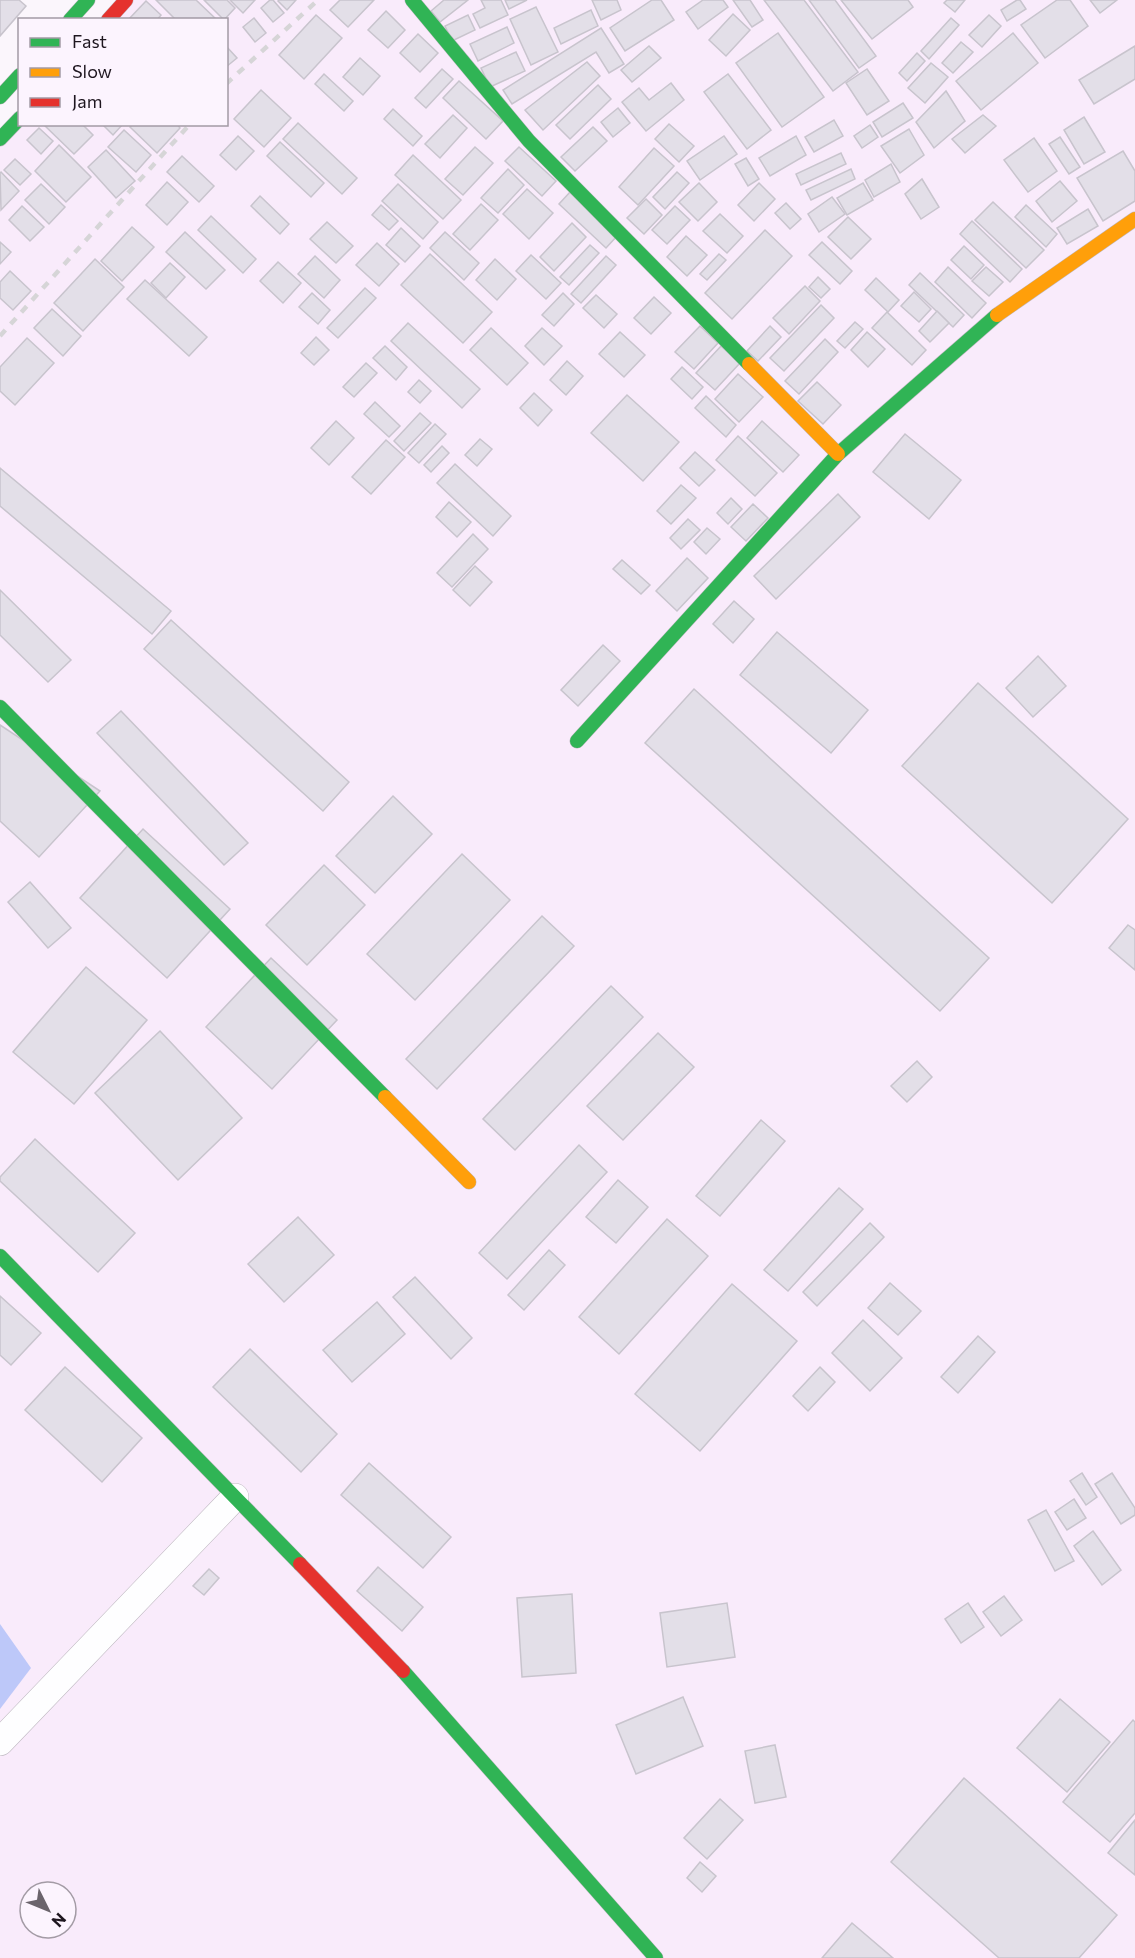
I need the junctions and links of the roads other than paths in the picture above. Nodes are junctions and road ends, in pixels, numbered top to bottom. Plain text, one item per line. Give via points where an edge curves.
1 (88, 0) edge
2 (126, 0) edge
3 (412, 0) edge
4 (72, 18) edge
5 (110, 18) edge
6 (18, 77) edge
7 (0, 97) edge
8 (18, 120) edge
9 (0, 139) edge
10 (1135, 219) edge
11 (837, 454) junction
12 (0, 707) edge
13 (577, 741) dead end
14 (469, 1182) dead end
15 (0, 1256) edge
16 (235, 1497) junction
17 (0, 1742) edge
18 (656, 1958) edge

1 - 4 street
2 - 5 street
3 - 11 street via 529,141
6 - 7 street
8 - 9 street
10 - 11 street via 1000,313
11 - 13 street
12 - 14 street
15 - 16 street
16 - 17 street
16 - 18 street via 386,1652

